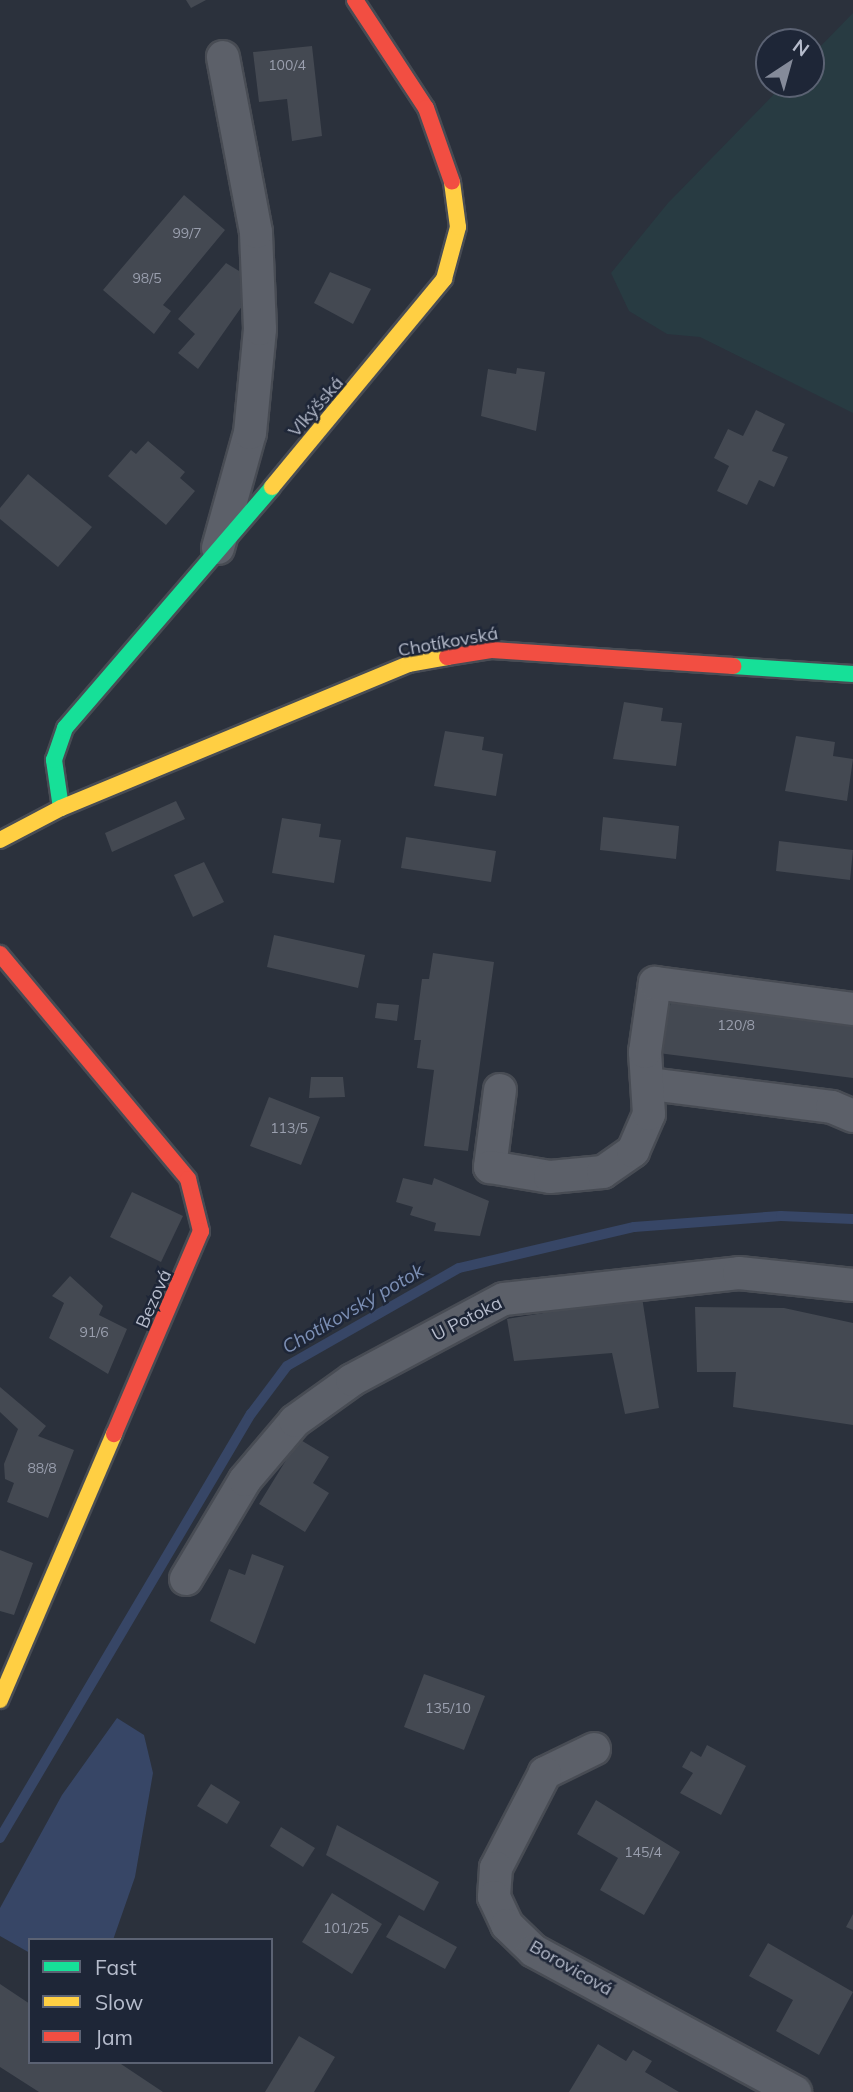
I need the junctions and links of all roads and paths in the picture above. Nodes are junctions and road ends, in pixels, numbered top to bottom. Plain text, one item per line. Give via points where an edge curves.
1 (355, 0) edge
2 (223, 57) dead end
3 (217, 551) junction
4 (853, 674) edge
5 (61, 808) junction
6 (0, 840) edge
7 (0, 954) edge
8 (853, 1009) edge
9 (650, 1084) junction
10 (500, 1090) dead end
11 (853, 1115) edge
12 (853, 1284) edge
13 (186, 1579) dead end
14 (0, 1700) edge
15 (594, 1749) dead end
16 (795, 2092) edge

1 - 3 street, Vlkýšská via 439,135 458,205 453,253 414,323
2 - 3 street via 256,232 260,329 250,433
3 - 5 street, Vlkýšská via 65,728 54,760
4 - 5 street, Chotíkovská via 518,651 408,664
5 - 6 street, Chotíkovská
7 - 14 street, Bezová via 188,1179 201,1231
8 - 9 street via 655,983 645,1052
9 - 10 street via 649,1114 633,1151 603,1172 550,1177 490,1167
9 - 11 street via 832,1107
12 - 13 street, U Potoka via 712,1275 504,1299 352,1380 295,1421 245,1480
15 - 16 street, Borovicová via 545,1773 496,1868 494,1897 507,1925 534,1951

